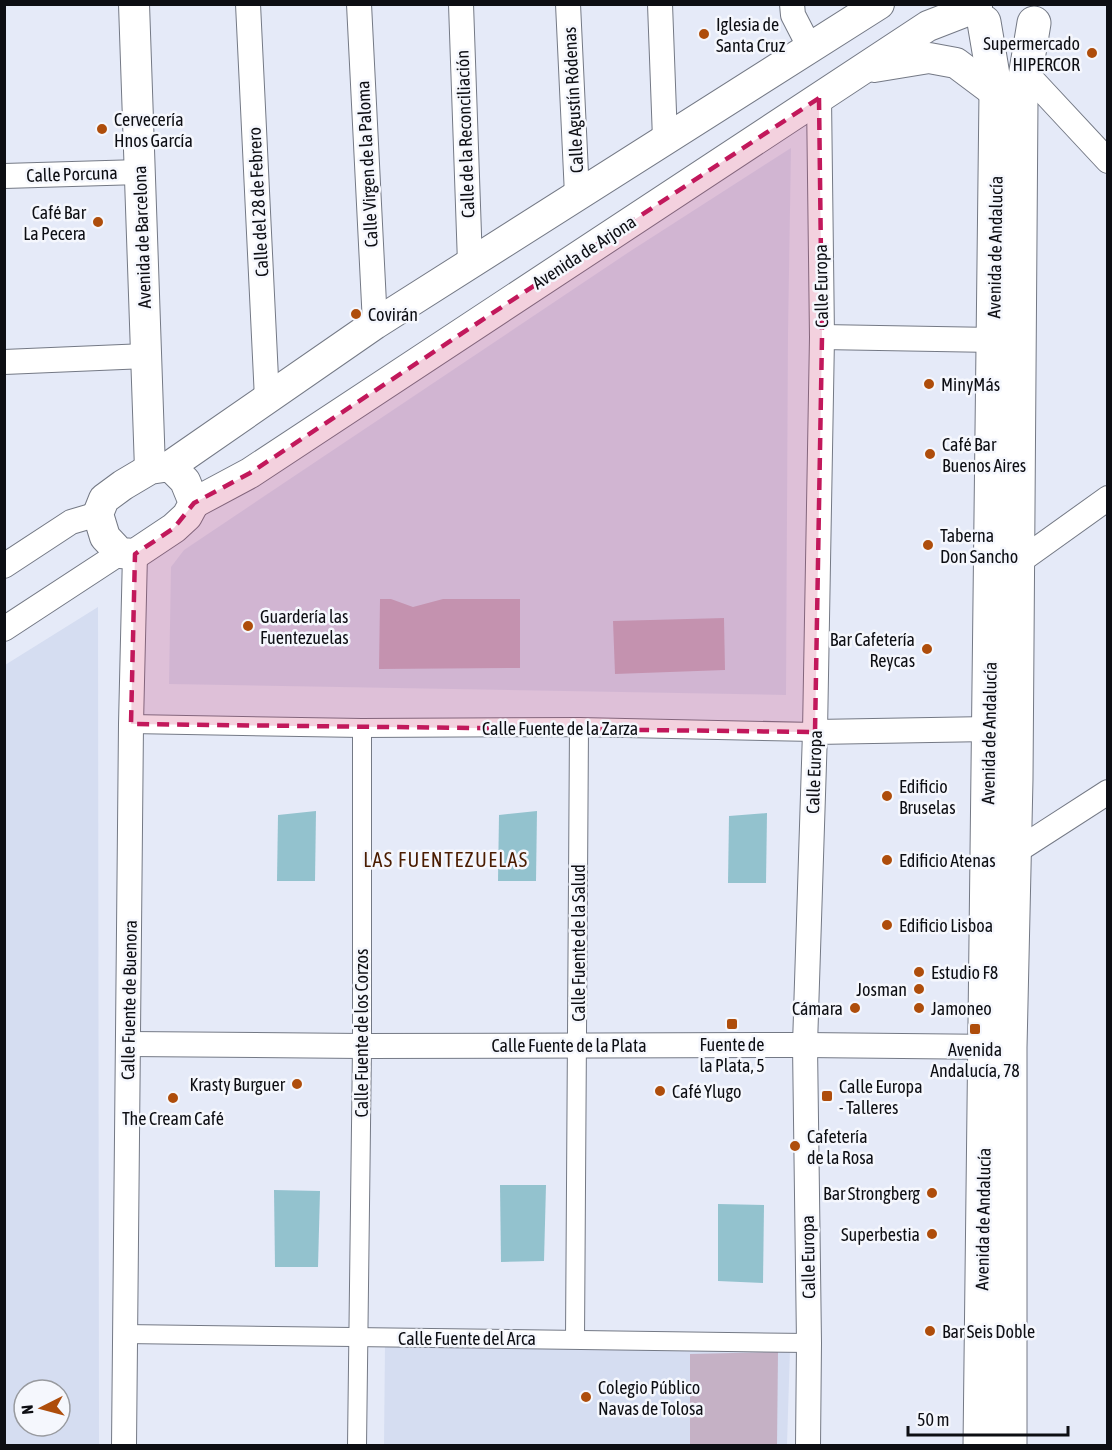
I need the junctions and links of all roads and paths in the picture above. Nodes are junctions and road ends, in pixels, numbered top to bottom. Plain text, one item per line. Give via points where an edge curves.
1 (134, 4) edge
2 (248, 4) edge
3 (359, 4) edge
4 (461, 4) edge
5 (568, 4) edge
6 (660, 4) edge
7 (792, 4) edge
8 (879, 4) edge
9 (979, 11) edge
10 (1039, 14) edge
11 (810, 48) junction
12 (865, 69) junction
13 (1026, 72) junction
14 (996, 93) junction
15 (819, 98) junction
16 (665, 139) junction
17 (1107, 161) edge
18 (140, 172) junction
19 (4, 176) edge
20 (577, 195) junction
21 (470, 263) junction
22 (375, 324) junction
23 (822, 337) junction
24 (994, 340) junction
25 (146, 356) junction
26 (4, 362) edge
27 (267, 399) junction
28 (160, 468) junction
29 (1107, 498) edge
30 (194, 503) junction
31 (98, 514) junction
32 (127, 553) junction
33 (1016, 564) junction
34 (4, 566) edge
35 (4, 629) edge
36 (131, 724) junction
37 (579, 727) junction
38 (362, 728) junction
39 (989, 729) junction
40 (815, 732) junction
41 (1107, 792) edge
42 (1015, 852) junction
43 (128, 1044) junction
44 (578, 1045) junction
45 (805, 1045) junction
46 (362, 1046) junction
47 (998, 1047) junction
48 (124, 1334) junction
49 (358, 1337) junction
50 (575, 1339) junction
51 (809, 1342) junction
52 (124, 1446) edge
53 (357, 1446) edge
54 (808, 1446) edge
55 (980, 1446) edge
56 (1010, 1446) edge

1 - 18 street, Avenida de Barcelona
2 - 27 street, Calle del 28 de Febrero
3 - 22 street, Calle Virgen de la Paloma
4 - 21 street, Calle de la Reconciliación
5 - 20 street, Calle Agustín Ródenas
6 - 16 street
7 - 11 street via 792,15
8 - 11 street
9 - 10 main road via 1000,31 1016,32
9 - 12 street, Avenida de Arjona via 928,26
9 - 14 main road, Avenida de Andalucía
10 - 13 main road, Avenida de Andalucía
11 - 16 street
12 - 14 street via 929,58 956,63
12 - 15 street, Avenida de Arjona
13 - 17 street
13 - 33 main road, Avenida de Andalucía via 1021,101
14 - 24 main road, Avenida de Andalucía
15 - 23 street, Calle Europa
15 - 30 street, Avenida de Arjona via 250,473
16 - 20 street
18 - 19 street, Calle Porcuna
18 - 25 street, Avenida de Barcelona
20 - 21 street
21 - 22 street
22 - 27 street
23 - 24 street
23 - 40 street, Calle Europa
24 - 39 main road, Avenida de Andalucía
25 - 26 street
25 - 28 street, Avenida de Barcelona
27 - 28 street
28 - 30 street via 185,480
28 - 31 street via 123,485 104,499
29 - 33 street
30 - 32 street via 174,528
31 - 32 street via 105,537
31 - 34 street via 71,522
32 - 35 street
32 - 36 street, Calle Fuente de Buenora
33 - 42 main road, Avenida de Andalucía
36 - 38 street, Calle Fuente de la Zarza
36 - 43 street, Calle Fuente de Buenora
37 - 38 street, Calle Fuente de la Zarza
37 - 40 street, Calle Fuente de la Zarza
37 - 44 street, Calle Fuente de la Salud
38 - 46 street, Calle Fuente de los Corzos
39 - 40 street, Calle Fuente de la Zarza
39 - 47 main road, Avenida de Andalucía
40 - 45 street, Calle Europa
41 - 42 street
42 - 47 main road, Avenida de Andalucía
43 - 46 street, Calle Fuente de la Plata
43 - 48 street, Calle Fuente de Buenora
44 - 45 street, Calle Fuente de la Plata
44 - 46 street, Calle Fuente de la Plata
44 - 50 street, Calle Fuente de la Salud
45 - 47 street, Calle Fuente de la Plata
45 - 51 street, Calle Europa
46 - 49 street, Calle Fuente de los Corzos
47 - 55 main road, Avenida de Andalucía
47 - 56 main road, Avenida de Andalucía
48 - 49 street, Calle Fuente del Arca
48 - 52 street, Calle Fuente de Buenora
49 - 50 street, Calle Fuente del Arca
49 - 53 street, Calle Fuente de los Corzos
50 - 51 street, Calle Fuente del Arca
51 - 54 street, Calle Europa

